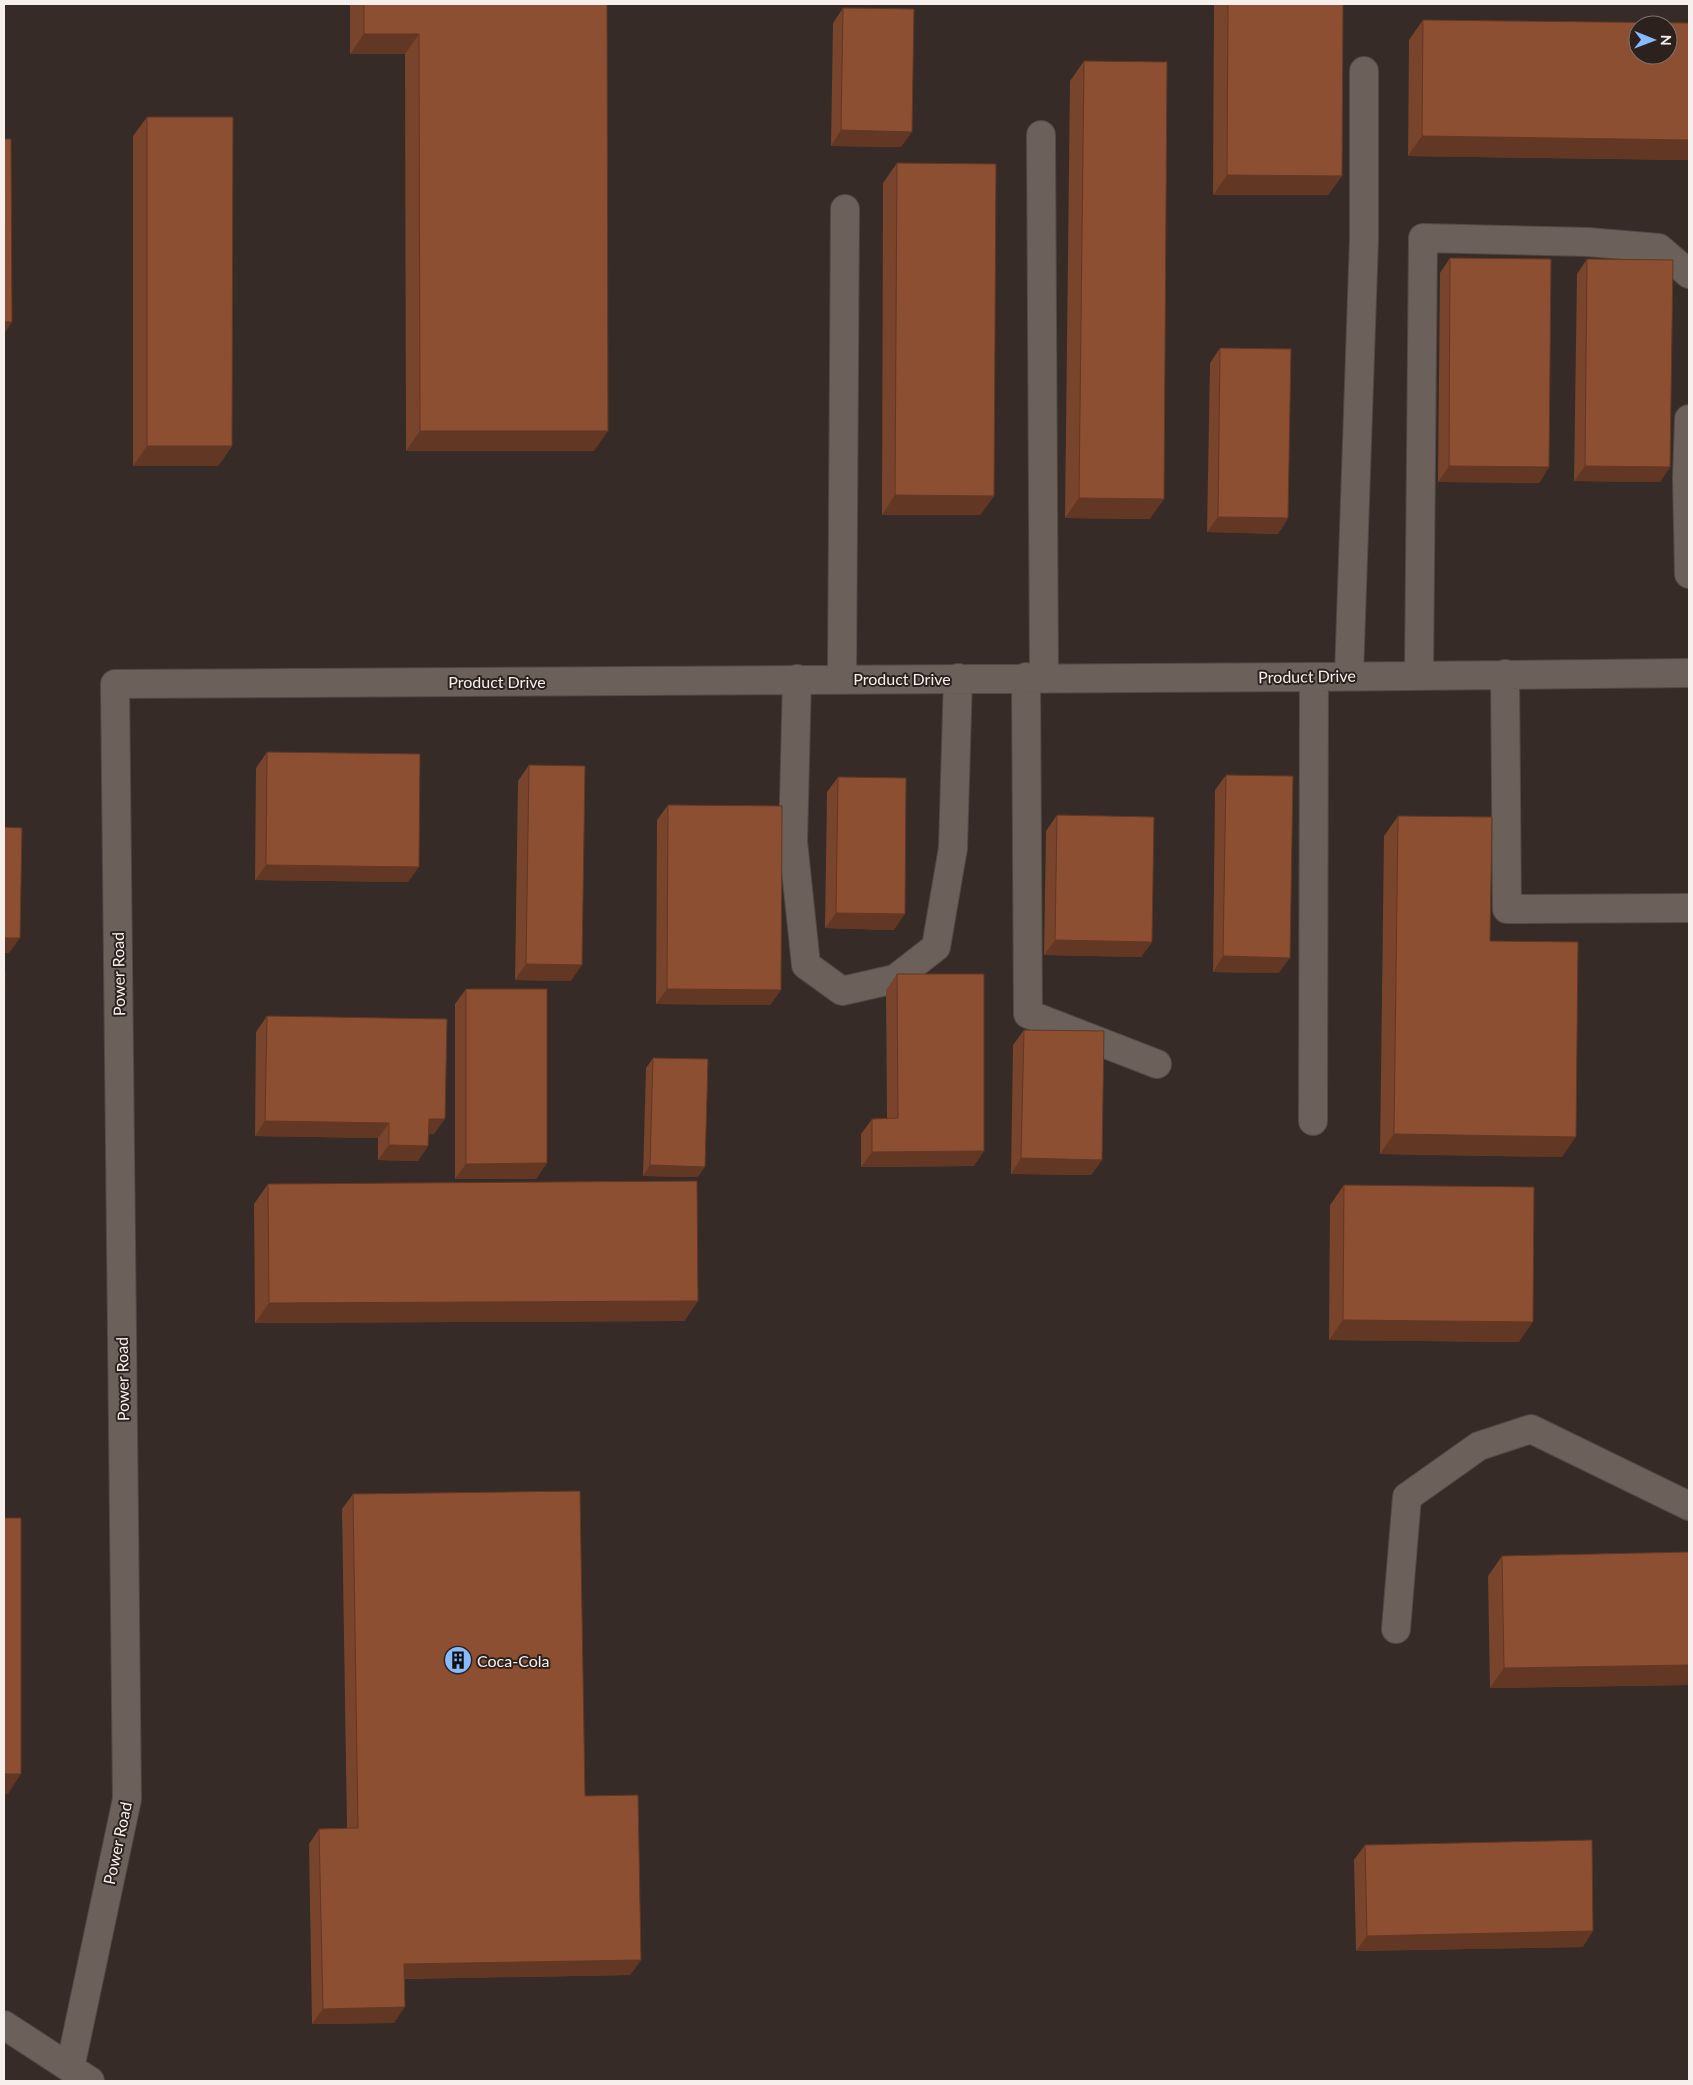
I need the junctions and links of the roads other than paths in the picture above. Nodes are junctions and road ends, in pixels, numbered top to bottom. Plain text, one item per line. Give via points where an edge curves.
1 (1364, 71) dead end
2 (1042, 135) dead end
3 (845, 208) dead end
4 (1689, 274) edge
5 (1689, 419) edge
6 (1689, 574) edge
7 (1689, 672) edge
8 (1505, 674) junction
9 (1349, 675) junction
10 (1419, 675) junction
11 (1035, 677) junction
12 (1314, 677) junction
13 (958, 678) junction
14 (797, 679) junction
15 (842, 679) junction
16 (115, 684) joint
17 (1688, 908) dead end
18 (1157, 1064) dead end
19 (1313, 1121) dead end
20 (1689, 1506) edge
21 (1396, 1630) dead end
22 (4, 2025) edge
23 (80, 2075) edge

1 - 9 street via 1364,239
2 - 11 street
3 - 15 street
4 - 10 street via 1659,248 1588,242 1423,238
5 - 6 street
7 - 8 street, Product Drive
8 - 10 street, Product Drive
8 - 17 street via 1507,909
9 - 10 street, Product Drive
9 - 12 street, Product Drive
11 - 12 street, Product Drive
11 - 13 street, Product Drive
11 - 18 street via 1028,1014
12 - 19 street
13 - 14 street via 953,848 936,947 895,979 842,991 806,965 793,842
13 - 15 street, Product Drive
14 - 15 street, Product Drive
14 - 16 street, Product Drive
16 - 23 street, Power Road via 127,1799
20 - 21 street via 1531,1429 1479,1446 1407,1498
22 - 23 street

